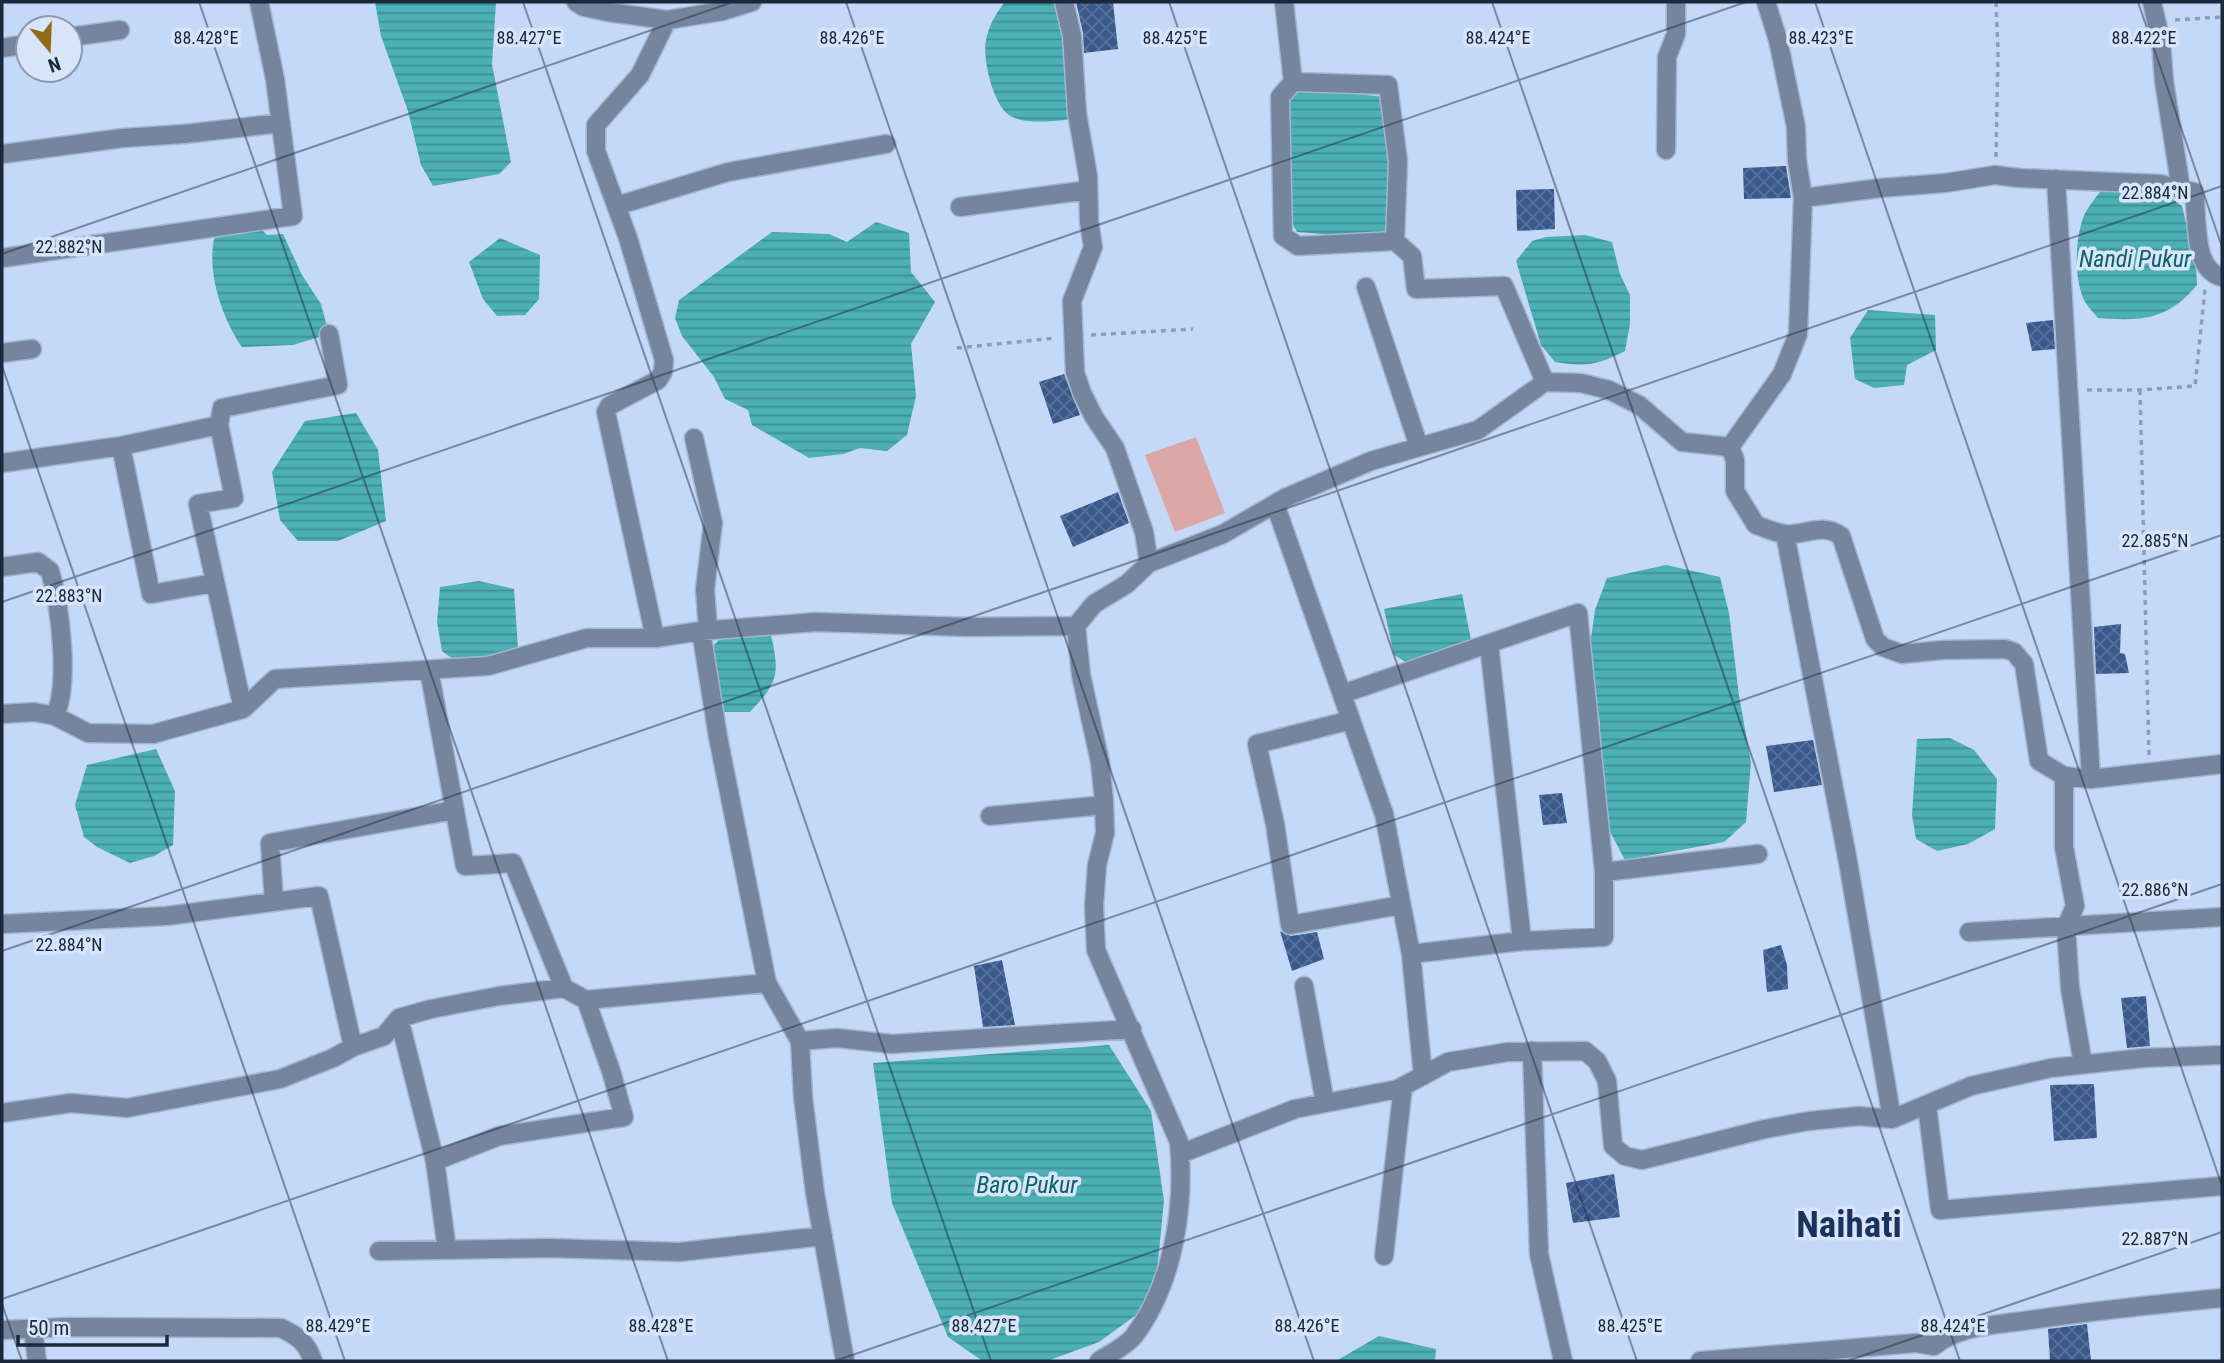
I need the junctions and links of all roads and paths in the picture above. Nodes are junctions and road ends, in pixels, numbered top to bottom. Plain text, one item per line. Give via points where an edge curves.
1 (259, 2) edge
2 (576, 2) edge
3 (752, 2) edge
4 (1064, 2) edge
5 (1284, 2) edge
6 (1676, 2) edge
7 (1766, 2) edge
8 (1996, 2) edge
9 (2152, 2) edge
10 (688, 9) edge
11 (2222, 17) edge
12 (667, 20) junction
13 (2156, 22) junction
14 (120, 30) dead end
15 (84, 35) edge
16 (1293, 82) junction
17 (281, 123) junction
18 (886, 144) dead end
19 (1666, 149) dead end
20 (2, 154) edge
21 (1995, 175) junction
22 (2056, 179) junction
23 (2181, 189) junction
24 (1088, 190) junction
25 (1803, 198) junction
26 (616, 206) junction
27 (960, 206) dead end
28 (1395, 242) junction
29 (2, 258) edge
30 (2215, 273) edge
31 (1366, 287) dead end
32 (329, 334) dead end
33 (32, 349) dead end
34 (2, 353) edge
35 (1545, 382) junction
36 (2069, 390) junction
37 (2140, 390) junction
38 (219, 425) junction
39 (694, 438) dead end
40 (121, 446) junction
41 (1419, 447) junction
42 (1730, 447) junction
43 (2, 463) edge
44 (1275, 504) junction
45 (1785, 534) junction
46 (1149, 563) junction
47 (2, 567) edge
48 (214, 583) junction
49 (1076, 626) junction
50 (704, 631) junction
51 (655, 638) junction
52 (1489, 644) junction
53 (429, 670) junction
54 (1342, 694) junction
55 (243, 709) junction
56 (2, 714) edge
57 (55, 716) junction
58 (1352, 720) junction
59 (2222, 764) edge
60 (2149, 771) junction
61 (2064, 776) junction
62 (2091, 779) junction
63 (1104, 805) junction
64 (455, 810) junction
65 (989, 816) dead end
66 (1758, 854) dead end
67 (1604, 872) junction
68 (274, 902) junction
69 (1401, 905) junction
70 (2222, 918) edge
71 (2, 925) edge
72 (2066, 927) junction
73 (1969, 932) dead end
74 (1522, 941) junction
75 (1411, 954) junction
76 (767, 983) junction
77 (1304, 986) dead end
78 (564, 988) junction
79 (586, 1000) junction
80 (399, 1018) junction
81 (1132, 1029) junction
82 (800, 1041) junction
83 (352, 1046) junction
84 (1532, 1051) junction
85 (2222, 1055) edge
86 (2082, 1064) junction
87 (1423, 1076) junction
88 (1403, 1086) junction
89 (1325, 1103) junction
90 (1927, 1106) junction
91 (2, 1113) edge
92 (1892, 1119) junction
93 (1180, 1154) junction
94 (435, 1161) junction
95 (2222, 1186) edge
96 (823, 1236) junction
97 (447, 1250) junction
98 (379, 1251) dead end
99 (1384, 1256) dead end
100 (2222, 1298) edge
101 (33, 1329) junction
102 (2, 1330) edge
103 (1938, 1354) edge
104 (37, 1361) edge
105 (313, 1361) edge
106 (845, 1361) edge
107 (1099, 1361) edge
108 (1563, 1361) edge
109 (1700, 1361) edge

1 - 17 street
2 - 12 street
3 - 10 street via 723,11
4 - 24 street via 1072,36
5 - 16 street
6 - 19 street via 1676,34 1667,57
7 - 25 street via 1796,127
8 - 21 path
9 - 13 street
10 - 12 street
11 - 13 path
12 - 26 street via 640,75 596,125 596,151
13 - 23 street
14 - 15 street
16 - 28 street via 1388,85 1398,161
16 - 28 street via 1280,97 1283,236 1298,246
17 - 20 street
17 - 29 street via 293,216
18 - 26 street via 728,172
21 - 22 street
21 - 25 street
22 - 23 street
22 - 36 street
23 - 30 street via 2194,192 2200,254
24 - 27 street
24 - 46 street via 1093,247 1072,301 1075,372 1094,417 1115,448 1144,532
25 - 42 street via 1798,334 1782,374
26 - 51 street via 664,360 658,380 609,406 606,412
28 - 35 street via 1412,256 1416,289 1504,286
30 - 37 path via 2195,386
31 - 41 street
32 - 38 street via 338,385 222,408
33 - 34 street
35 - 41 street via 1478,430
35 - 42 street via 1609,390 1639,405 1682,442
36 - 37 path
36 - 62 street
37 - 60 path
38 - 40 street
38 - 48 street via 234,498 198,504
39 - 50 street via 713,523
40 - 43 street
40 - 48 street via 151,594
41 - 44 street via 1371,461
42 - 45 street via 1735,460 1735,491 1756,525
44 - 46 street via 1223,534
44 - 54 street
45 - 61 street via 1820,529 1841,536 1875,639 1892,652 2014,652 2024,664 2039,761
45 - 92 street
46 - 49 street via 1128,584 1094,604
47 - 57 street via 38,562 50,570 61,626 60,706
48 - 55 street
49 - 50 street via 816,622
49 - 63 street
50 - 51 street
50 - 76 street via 718,737
51 - 53 street via 587,638 488,666
52 - 54 street
52 - 67 street via 1578,613
52 - 74 street
53 - 55 street via 275,679
53 - 64 street
54 - 58 street
55 - 57 street via 153,734 88,733
56 - 57 street
58 - 69 street via 1384,814
58 - 69 street via 1257,744 1290,925
59 - 60 street
60 - 62 street
61 - 62 street
61 - 72 street via 2064,847 2075,906
63 - 65 street
63 - 81 street via 1105,833 1094,906 1096,950
64 - 68 street via 270,843
64 - 78 street via 465,866 513,863
66 - 67 street
67 - 74 street via 1604,937
68 - 71 street via 166,916
68 - 83 street via 319,896
69 - 75 street
70 - 72 street
72 - 73 street
72 - 86 street
74 - 75 street
75 - 87 street
76 - 79 street
76 - 82 street
77 - 89 street
78 - 79 street
78 - 80 street via 499,996
79 - 94 street via 624,1117 499,1136
80 - 83 street via 384,1036
80 - 94 street
81 - 82 street via 892,1044 837,1038
81 - 93 street
82 - 96 street via 803,1097
83 - 91 street via 280,1079 127,1108 71,1103
84 - 87 street via 1448,1062
84 - 92 street via 1585,1051 1597,1061 1607,1081 1613,1146 1625,1156 1642,1160 1809,1121 1859,1116
84 - 108 street via 1539,1254
85 - 86 street
86 - 90 street via 1971,1086
87 - 88 street
88 - 89 street
88 - 99 street
89 - 93 street via 1295,1109
90 - 92 street
90 - 95 street via 1940,1210
93 - 107 street via 1178,1218 1170,1263 1133,1338
94 - 97 street
96 - 97 street via 680,1252
96 - 106 street
97 - 98 street
100 - 103 street via 1967,1330 1944,1337
101 - 102 street
101 - 104 street
101 - 105 street via 281,1328 297,1335
103 - 109 street via 1916,1343

